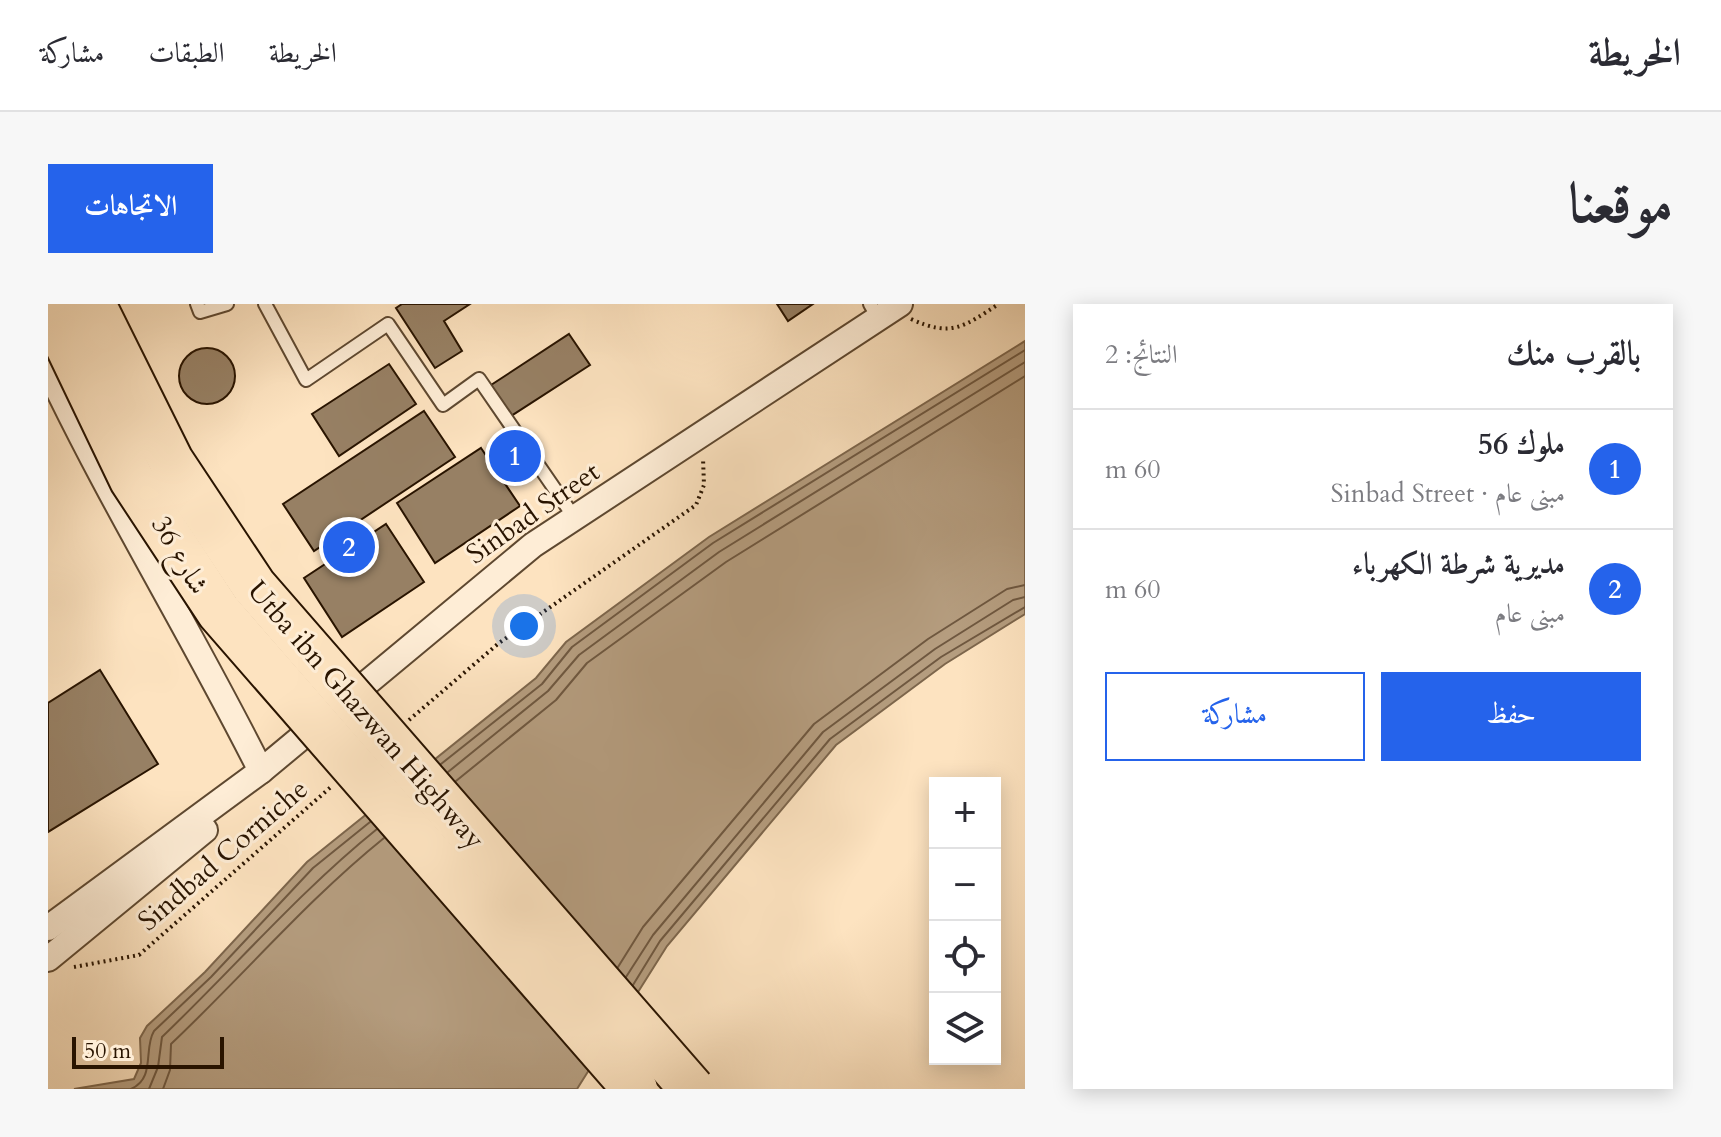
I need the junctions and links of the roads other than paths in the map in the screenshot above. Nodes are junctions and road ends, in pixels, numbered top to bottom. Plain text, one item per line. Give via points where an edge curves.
1 (93, 304) edge
2 (197, 304) edge
3 (227, 304) edge
4 (265, 304) edge
5 (48, 305) edge
6 (885, 309) edge
7 (48, 369) edge
8 (574, 517) junction
9 (261, 771) junction
10 (48, 928) edge
11 (55, 962) edge
12 (635, 1089) edge
13 (692, 1089) edge

1 - 13 highway, Utba ibn Ghazwan Highway, bridge via 171,461 254,586
2 - 3 lane via 200,312
4 - 8 lane via 306,380 388,324 443,405 479,379
5 - 12 highway, Utba ibn Ghazwan Highway, bridge via 132,480 219,612
6 - 8 street, Sinbad Street
7 - 9 street, شارع 36 via 92,462 207,663
8 - 9 street, Sinbad Street via 502,567
9 - 10 street
9 - 11 street via 240,800

